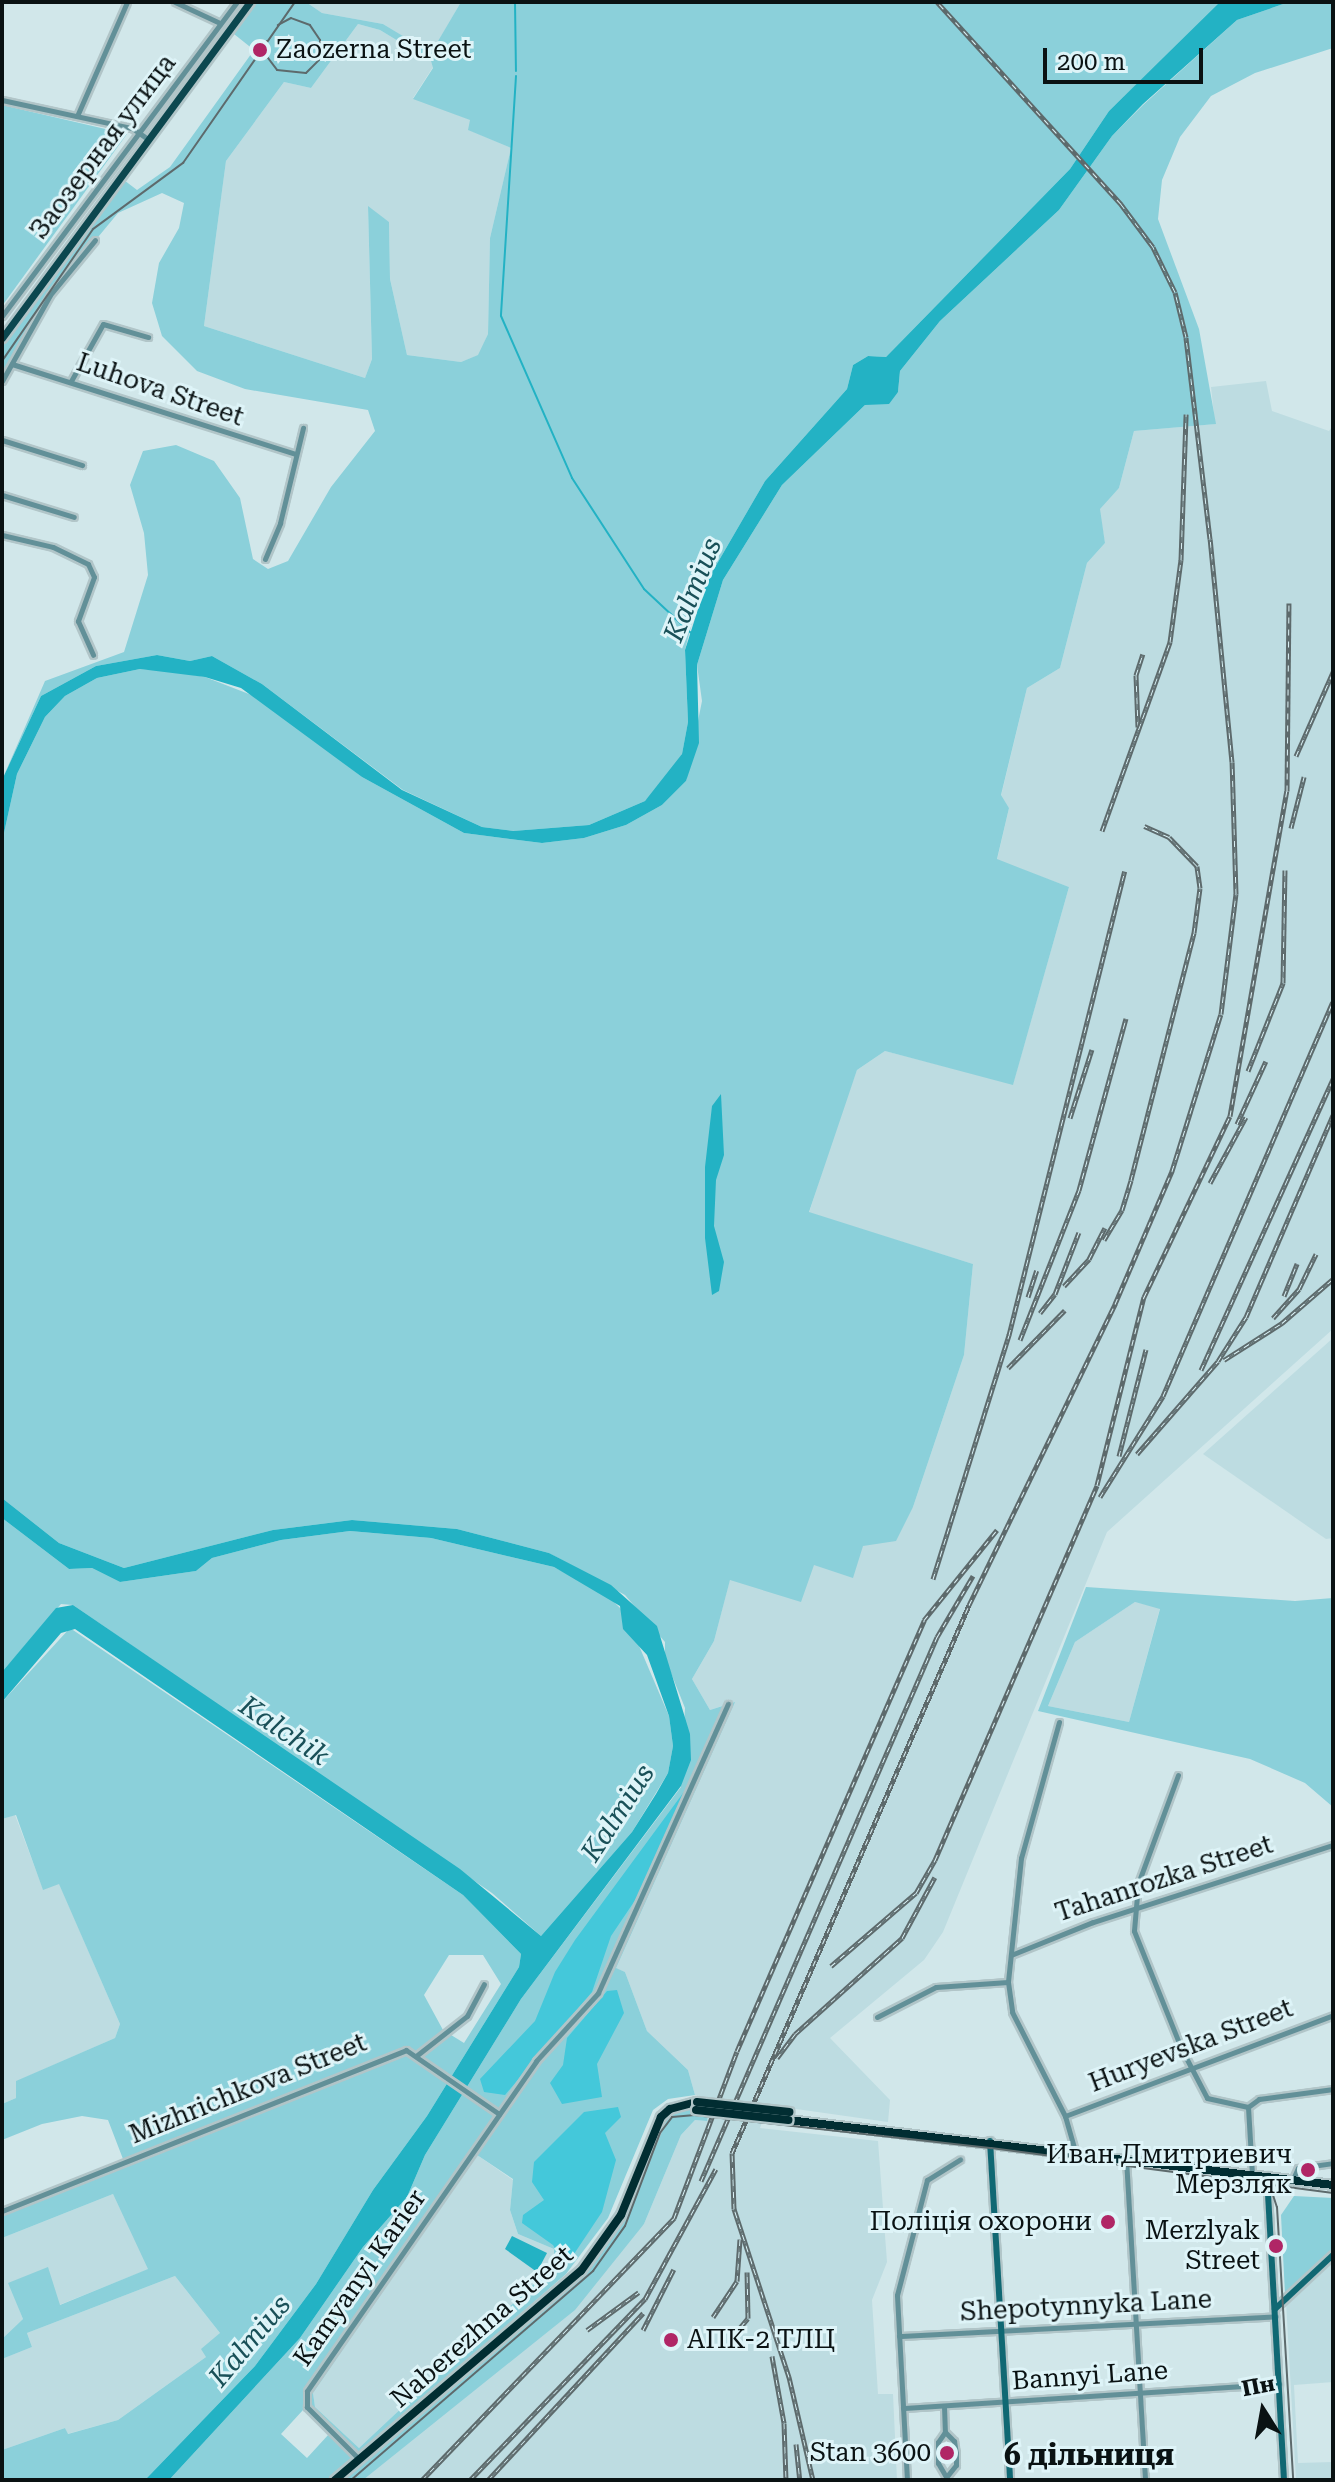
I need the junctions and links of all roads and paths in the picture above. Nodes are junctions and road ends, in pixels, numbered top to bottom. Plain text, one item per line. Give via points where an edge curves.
1 (127, 2) edge
2 (175, 2) edge
3 (237, 2) edge
4 (250, 2) edge
5 (220, 23) junction
6 (2, 100) edge
7 (77, 116) junction
8 (139, 132) junction
9 (148, 139) junction
10 (95, 240) dead end
11 (2, 316) edge
12 (5, 328) edge
13 (148, 337) dead end
14 (2, 338) edge
15 (12, 364) junction
16 (2, 381) edge
17 (71, 381) junction
18 (303, 428) dead end
19 (2, 440) edge
20 (296, 454) junction
21 (82, 465) dead end
22 (2, 495) edge
23 (74, 517) dead end
24 (2, 535) edge
25 (265, 559) dead end
26 (93, 655) dead end
27 (728, 1704) dead end
28 (1059, 1722) dead end
29 (1178, 1775) dead end
30 (1333, 1845) edge
31 (1136, 1910) junction
32 (1010, 1956) junction
33 (1008, 1982) junction
34 (484, 1984) dead end
35 (1333, 2015) edge
36 (877, 2017) dead end
37 (416, 2056) junction
38 (1190, 2066) junction
39 (1333, 2089) edge
40 (1248, 2107) junction
41 (499, 2114) junction
42 (1065, 2116) junction
43 (990, 2141) junction
44 (1075, 2152) junction
45 (1126, 2158) junction
46 (960, 2159) dead end
47 (1333, 2163) edge
48 (1252, 2174) junction
49 (1267, 2176) junction
50 (1293, 2179) junction
51 (1333, 2185) edge
52 (2, 2211) edge
53 (1333, 2255) edge
54 (1275, 2312) junction
55 (1136, 2323) junction
56 (1001, 2330) junction
57 (899, 2336) junction
58 (1279, 2384) junction
59 (1140, 2393) junction
60 (1005, 2402) junction
61 (944, 2406) junction
62 (903, 2408) junction
63 (945, 2432) junction
64 (359, 2459) junction
65 (948, 2477) edge
66 (335, 2480) edge
67 (907, 2480) edge
68 (1010, 2480) edge
69 (1145, 2480) edge
70 (1284, 2480) edge

1 - 7 street
2 - 5 street
3 - 5 street, Заозерная улица
4 - 9 main road
5 - 8 street, Заозерная улица
6 - 7 street
7 - 8 street
8 - 9 street
8 - 11 street, Заозерная улица
9 - 12 main road
10 - 15 street via 50,295
12 - 14 main road
13 - 17 street via 103,324
15 - 16 street
15 - 17 street, Luhova Street
17 - 20 street, Luhova Street
18 - 20 street
19 - 21 street
20 - 25 street via 280,523
22 - 23 street
24 - 26 street via 53,547 88,564 94,577 78,621
27 - 41 street, Kamyanyi Karier via 608,1977 553,2038
28 - 32 street via 1021,1858
29 - 31 street via 1138,1884
30 - 31 street, Tahanrozka Street
31 - 32 street, Tahanrozka Street
31 - 38 street via 1135,1937
32 - 33 street
33 - 36 street via 936,1987
33 - 42 street via 1018,2026
34 - 37 street via 467,2016
35 - 38 street, Huryevska Street
37 - 41 street
37 - 52 street, Mizhrichkova Street via 406,2050 377,2058
38 - 40 street via 1209,2100
38 - 42 street, Huryevska Street
39 - 40 street via 1259,2099
40 - 48 street
41 - 64 street, Kamyanyi Karier via 306,2395 307,2407
42 - 44 street
43 - 44 highway
43 - 56 street
43 - 64 highway, Naberezhna Street, bridge via 679,2106 657,2123 621,2215 588,2264
44 - 45 highway
45 - 48 highway
45 - 55 street
46 - 57 street via 927,2180 897,2295
47 - 50 street via 1298,2168
48 - 49 highway
49 - 50 highway
49 - 54 street
50 - 51 highway
53 - 54 street
54 - 55 street, Shepotynnyka Lane
54 - 58 street
55 - 56 street, Shepotynnyka Lane
55 - 59 street
56 - 57 street, Shepotynnyka Lane
56 - 60 street
57 - 62 street
58 - 59 street, Bannyi Lane
58 - 70 street
59 - 60 street, Bannyi Lane
59 - 69 street
60 - 61 street, Bannyi Lane
60 - 68 street
61 - 62 street, Bannyi Lane
61 - 63 street
62 - 67 street
63 - 65 street via 938,2442 938,2463
63 - 65 street via 956,2453
64 - 66 highway, Naberezhna Street

